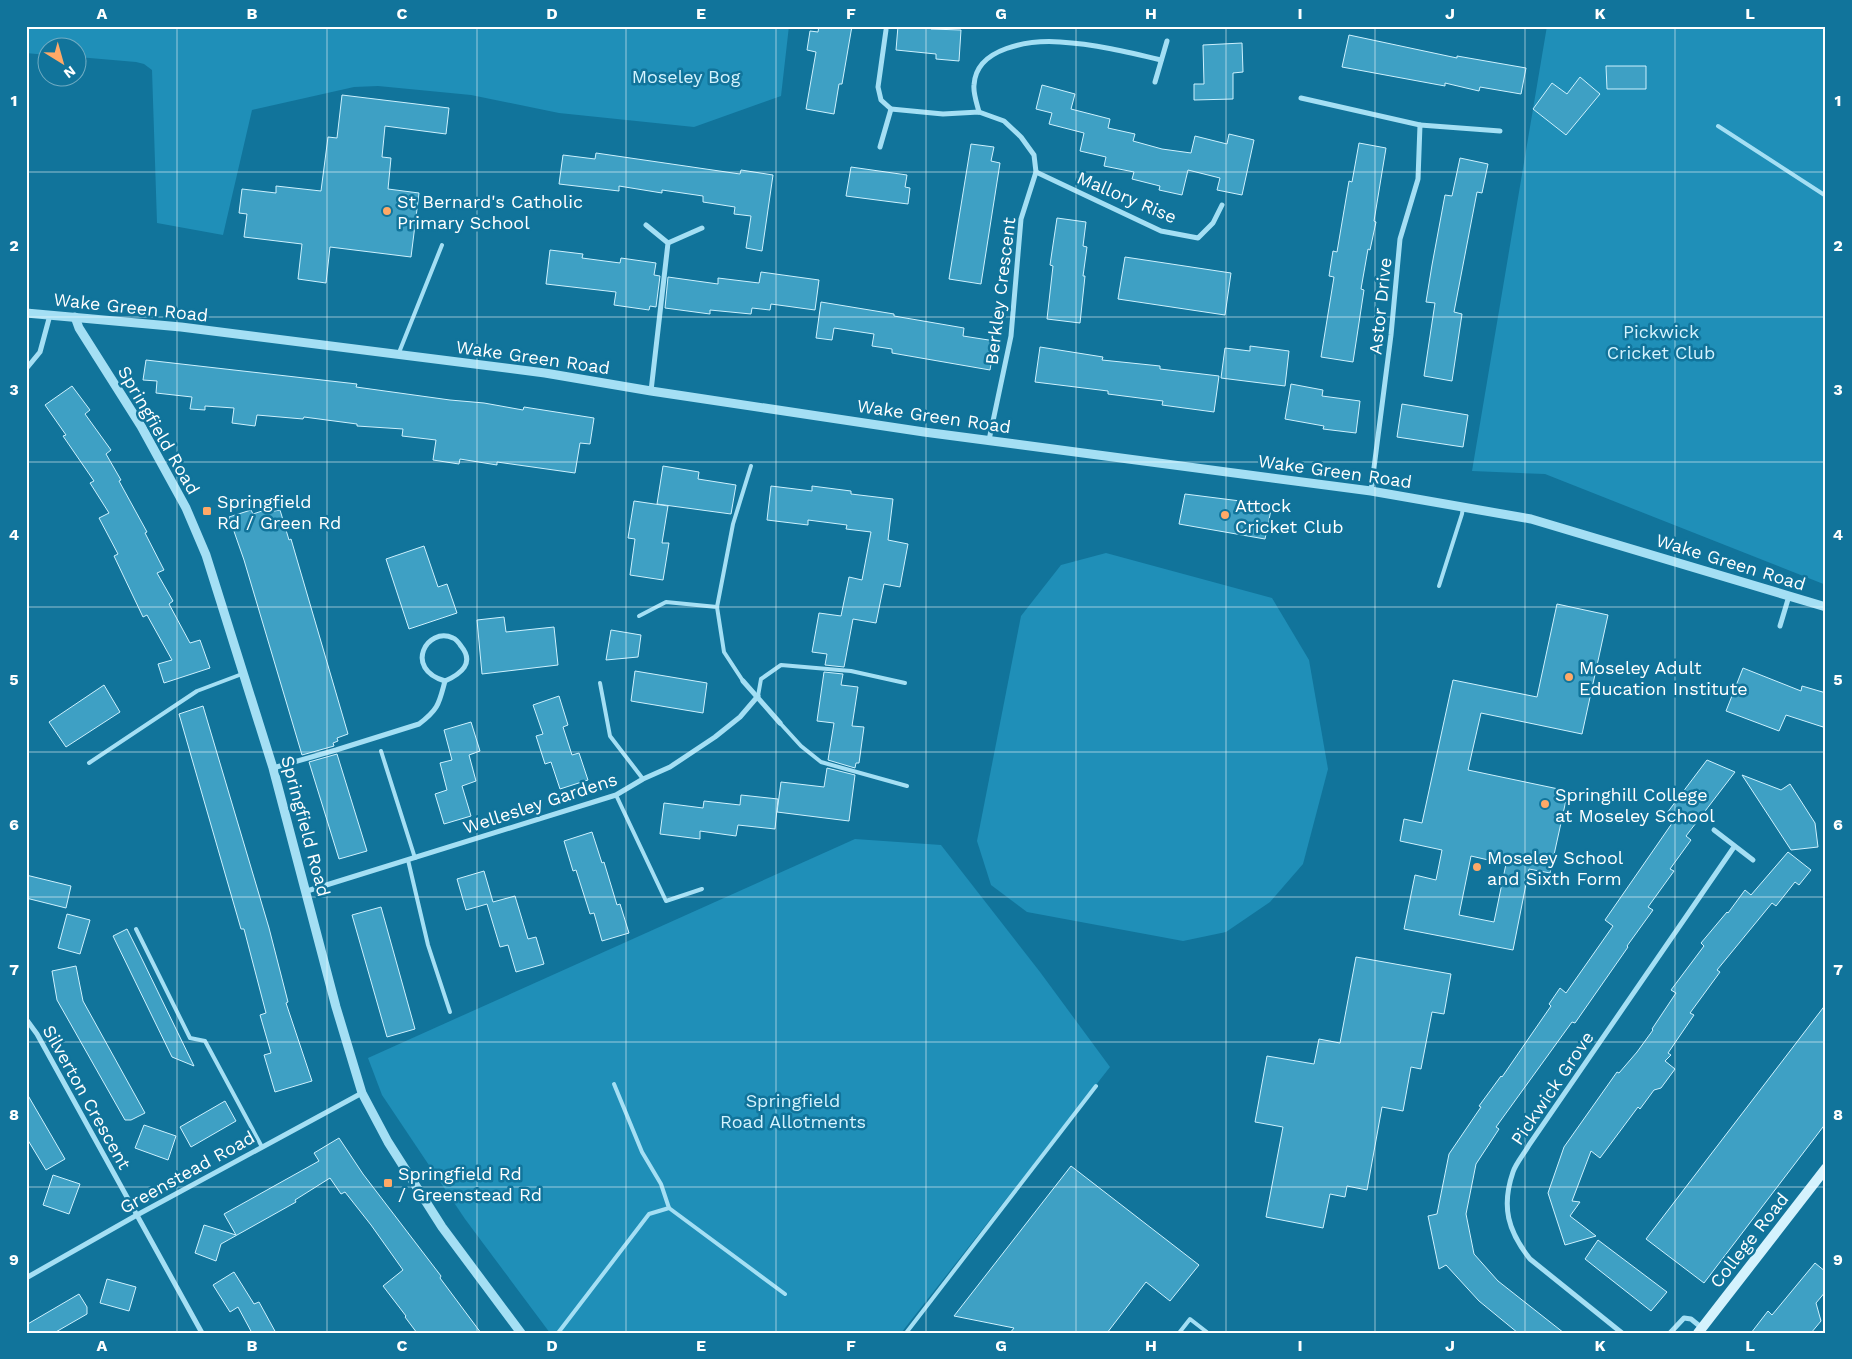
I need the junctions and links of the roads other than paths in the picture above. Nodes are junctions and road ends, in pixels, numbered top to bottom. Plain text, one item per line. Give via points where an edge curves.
1 (886, 30) dead end
2 (1167, 41) dead end
3 (1161, 60) junction
4 (1156, 82) dead end
5 (1301, 98) dead end
6 (891, 109) junction
7 (978, 112) junction
8 (1420, 125) junction
9 (1718, 126) dead end
10 (1500, 131) dead end
11 (880, 147) dead end
12 (1036, 172) junction
13 (1826, 196) edge
14 (1222, 205) dead end
15 (646, 225) dead end
16 (702, 228) dead end
17 (668, 243) junction
18 (442, 245) dead end
19 (26, 313) edge
20 (50, 315) junction
21 (75, 317) junction
22 (398, 354) junction
23 (26, 369) edge
24 (651, 391) junction
25 (989, 440) junction
26 (751, 466) dead end
27 (1371, 491) junction
28 (1463, 507) junction
29 (1439, 586) dead end
30 (1789, 596) junction
31 (717, 606) junction
32 (1826, 607) edge
33 (639, 616) dead end
34 (1780, 626) dead end
35 (244, 673) junction
36 (445, 681) junction
37 (743, 681) joint
38 (600, 683) dead end
39 (905, 683) dead end
40 (758, 696) junction
41 (780, 722) joint
42 (380, 751) dead end
43 (89, 763) dead end
44 (273, 768) junction
45 (643, 779) junction
46 (907, 786) dead end
47 (616, 795) junction
48 (1714, 830) dead end
49 (1734, 847) junction
50 (415, 858) junction
51 (408, 860) junction
52 (1753, 860) dead end
53 (702, 889) dead end
54 (307, 891) junction
55 (136, 929) dead end
56 (450, 1012) dead end
57 (26, 1019) edge
58 (614, 1084) dead end
59 (1096, 1086) dead end
60 (362, 1093) junction
61 (262, 1147) junction
62 (1826, 1168) edge
63 (669, 1208) junction
64 (137, 1215) junction
65 (26, 1278) edge
66 (785, 1294) dead end
67 (1700, 1330) edge
68 (202, 1333) edge
69 (521, 1333) edge
70 (558, 1333) edge
71 (906, 1333) edge
72 (1180, 1333) edge
73 (1208, 1333) edge
74 (1622, 1333) edge
75 (1670, 1333) edge

1 - 6 street via 878,87 881,100
2 - 3 street
3 - 4 street
3 - 7 street via 1059,42 1019,44 998,51 985,60 978,71 974,85
5 - 8 street
6 - 7 street via 943,114
6 - 11 street
7 - 12 street via 1004,121 1021,137 1034,154
8 - 10 street
8 - 27 street, Astor Drive via 1418,179 1400,239
9 - 13 lane
12 - 14 street, Mallory Rise via 1161,231 1198,238 1213,223
12 - 25 street, Berkley Crescent via 1021,219 1012,336
15 - 17 street
16 - 17 street
17 - 24 street
18 - 22 lane
19 - 20 street, Wake Green Road
20 - 21 street, Wake Green Road
20 - 23 street via 40,352
21 - 22 street, Wake Green Road
21 - 35 street, Springfield Road via 186,508 206,555
22 - 24 street, Wake Green Road
24 - 25 street, Wake Green Road
25 - 27 street, Wake Green Road
26 - 31 lane via 733,524
27 - 28 street, Wake Green Road
28 - 29 lane
28 - 30 street, Wake Green Road via 1531,520
30 - 32 street, Wake Green Road
30 - 34 street
31 - 33 lane via 666,602
31 - 37 lane via 724,652
35 - 43 lane via 197,691
35 - 44 street, Springfield Road
36 - 36 street via 457,676 467,660 459,643 454,638 443,636 429,643 422,652 422,664 429,674
36 - 44 street via 434,712 419,724
37 - 40 street
38 - 45 lane via 610,736
39 - 40 lane via 851,671 781,665 761,679
40 - 41 street
40 - 45 street, Wellesley Gardens via 740,717 715,737 670,767
41 - 46 lane via 801,746 821,762
42 - 50 lane
44 - 54 street, Springfield Road
45 - 47 street, Wellesley Gardens
47 - 50 street, Wellesley Gardens
47 - 53 lane via 666,901
48 - 49 street
49 - 52 street
49 - 74 street, Pickwick Grove via 1513,1172 1507,1215 1520,1246 1530,1259
50 - 51 street, Wellesley Gardens
51 - 54 street, Wellesley Gardens
51 - 56 lane via 428,945
54 - 60 street, Springfield Road
55 - 61 lane via 190,1038 205,1041
57 - 64 street, Silverton Crescent
58 - 63 lane
59 - 71 lane
60 - 61 street, Greenstead Road
60 - 69 street, Springfield Road via 388,1142 442,1227
61 - 64 street, Greenstead Road
62 - 67 main road, College Road
63 - 66 lane
63 - 70 lane via 649,1214
64 - 65 street, Greenstead Road
64 - 68 street, Silverton Crescent
67 - 75 street via 1690,1319 1684,1318
72 - 73 lane via 1190,1319

